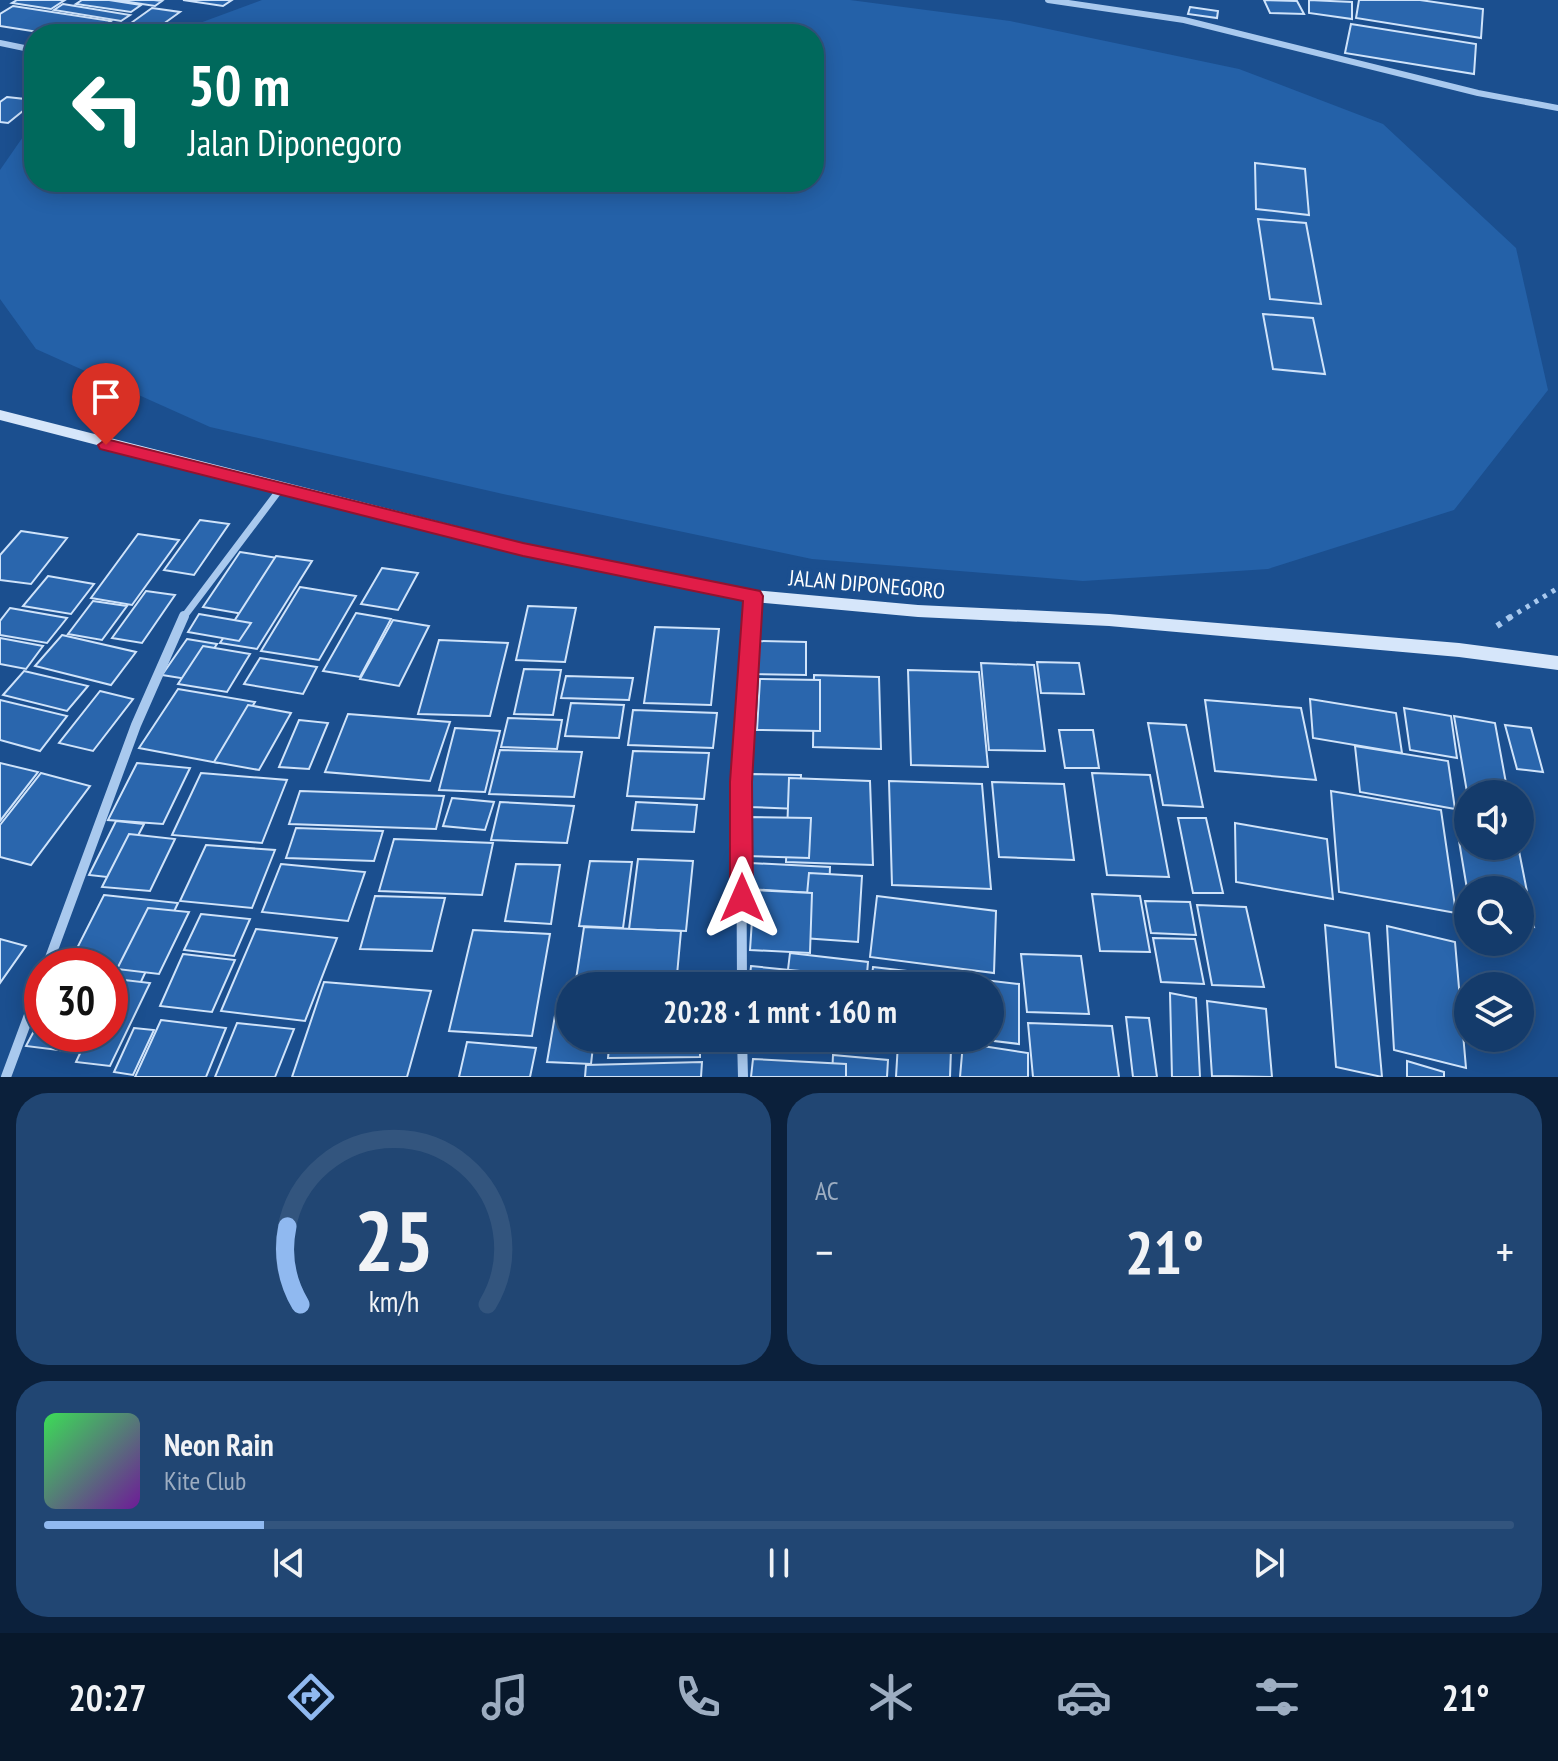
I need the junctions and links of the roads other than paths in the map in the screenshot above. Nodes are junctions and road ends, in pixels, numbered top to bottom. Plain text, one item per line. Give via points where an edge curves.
1 (1048, 0) edge
2 (0, 43) edge
3 (24, 48) edge
4 (1558, 108) edge
5 (0, 415) edge
6 (281, 488) junction
7 (753, 596) junction
8 (1558, 663) edge
9 (54, 948) edge
10 (742, 972) edge
11 (24, 1028) edge
12 (742, 1052) edge
13 (6, 1077) edge
14 (743, 1077) edge

1 - 4 street via 1184,20
2 - 3 street
5 - 6 main road, JALAN DIPONEGORO
6 - 7 main road, JALAN DIPONEGORO via 523,549
6 - 9 street via 180,622
7 - 8 main road, JALAN DIPONEGORO via 1109,620
7 - 10 street via 741,782
11 - 13 street
12 - 14 street

